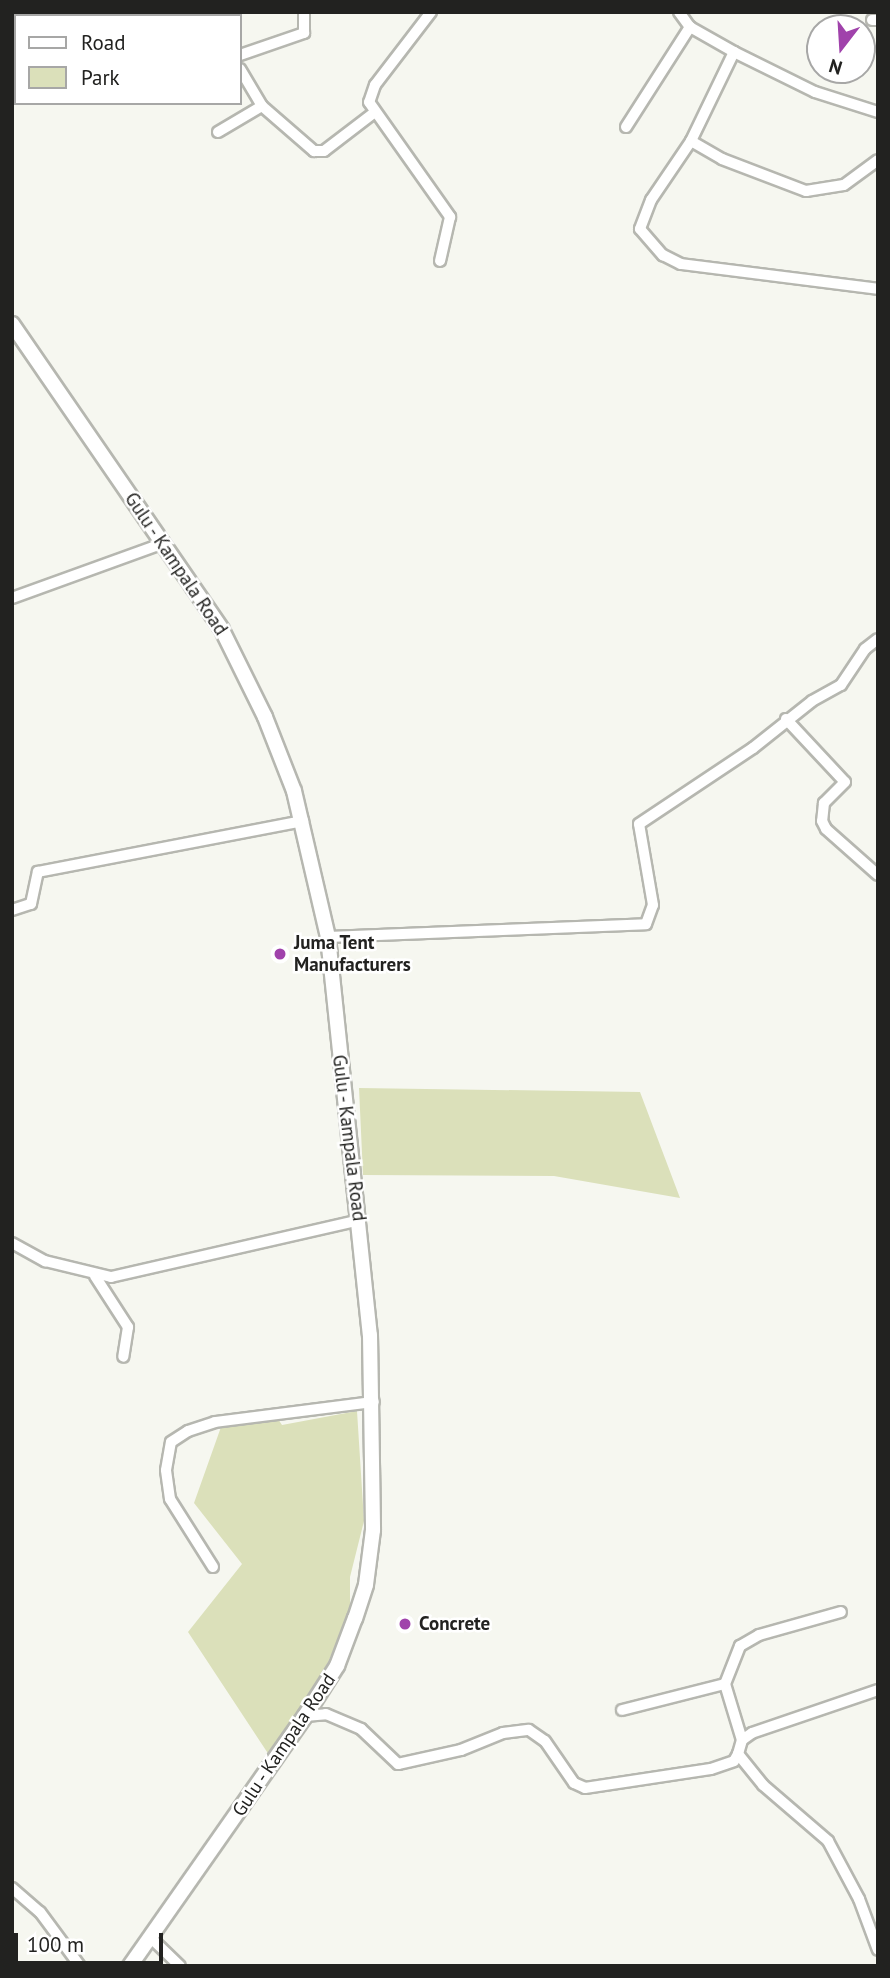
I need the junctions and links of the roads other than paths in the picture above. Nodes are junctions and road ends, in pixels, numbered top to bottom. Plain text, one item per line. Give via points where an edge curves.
1 (304, 12) edge
2 (431, 12) edge
3 (679, 12) edge
4 (690, 27) junction
5 (734, 52) junction
6 (242, 54) edge
7 (242, 72) edge
8 (262, 106) junction
9 (374, 112) junction
10 (878, 112) edge
11 (626, 127) dead end
12 (218, 132) dead end
13 (691, 141) junction
14 (878, 160) edge
15 (440, 261) dead end
16 (878, 289) edge
17 (12, 324) edge
18 (164, 543) junction
19 (12, 598) edge
20 (878, 639) edge
21 (786, 719) junction
22 (303, 821) junction
23 (878, 875) edge
24 (12, 910) edge
25 (328, 937) junction
26 (360, 1220) junction
27 (12, 1243) edge
28 (95, 1276) junction
29 (123, 1357) dead end
30 (374, 1402) junction
31 (213, 1567) dead end
32 (841, 1612) dead end
33 (725, 1684) junction
34 (878, 1690) edge
35 (622, 1710) dead end
36 (305, 1716) junction
37 (742, 1741) junction
38 (738, 1754) junction
39 (12, 1888) edge
40 (151, 1938) junction
41 (878, 1950) edge
42 (80, 1966) edge
43 (130, 1966) edge
44 (180, 1966) edge

1 - 6 street via 304,33
2 - 9 street via 375,85 369,102
3 - 4 street
4 - 5 street
4 - 11 street
5 - 10 street via 815,92
5 - 13 street
7 - 8 street
8 - 9 street via 314,150 324,151
8 - 12 street
9 - 15 street via 450,217
13 - 14 street via 722,159 807,191 844,185
13 - 16 street via 651,200 640,229 663,255 681,264
17 - 18 main road, Gulu - Kampala Road
18 - 19 street
18 - 22 main road, Gulu - Kampala Road via 222,630 265,717
20 - 21 street via 868,645 841,685
21 - 23 street via 845,782 824,803 826,829
21 - 25 street via 753,748 639,824 653,905 646,924
22 - 24 street via 38,872 31,904
22 - 25 main road, Gulu - Kampala Road
25 - 26 main road, Gulu - Kampala Road
26 - 28 street via 111,1277
26 - 30 main road, Gulu - Kampala Road
27 - 28 street via 45,1261
28 - 29 street via 128,1327
30 - 31 street via 215,1422 171,1442 166,1470 170,1499
30 - 36 main road, Gulu - Kampala Road via 373,1530 366,1584 337,1665
32 - 33 street via 748,1640 735,1656
33 - 35 street
33 - 37 street
34 - 37 street via 769,1726
36 - 38 street via 326,1714 361,1729 398,1764 461,1751 503,1733 529,1730 545,1741 581,1787 710,1769 734,1761
36 - 40 main road, Gulu - Kampala Road
37 - 38 street
38 - 41 street via 763,1785 828,1841 844,1866
39 - 42 street via 40,1912
40 - 43 main road, Gulu - Kampala Road
40 - 44 street

